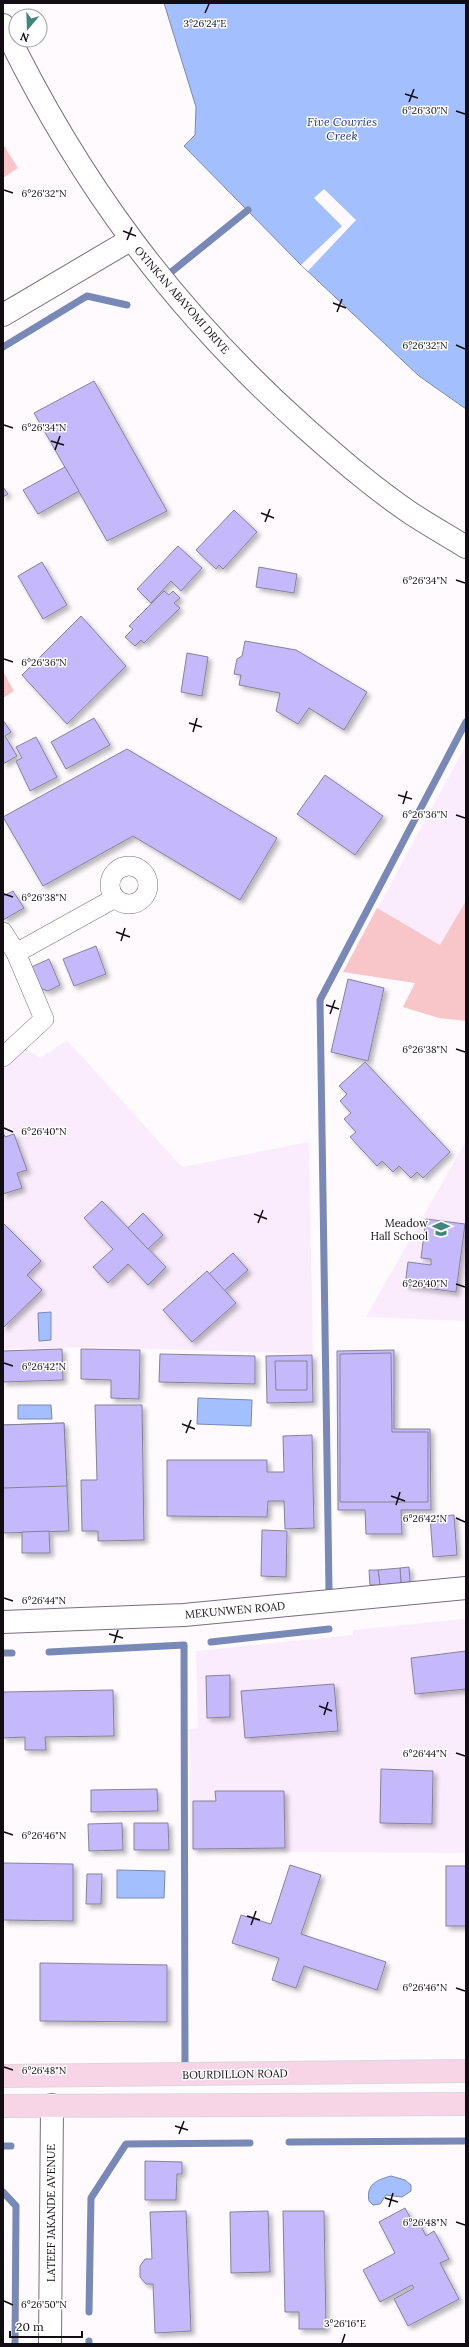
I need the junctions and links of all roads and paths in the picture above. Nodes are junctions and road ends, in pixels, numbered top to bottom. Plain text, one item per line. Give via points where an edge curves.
1 (3, 25) edge
2 (130, 240) junction
3 (3, 315) edge
4 (466, 547) edge
5 (115, 898) dead end
6 (3, 932) edge
7 (16, 953) junction
8 (3, 1057) edge
9 (466, 1588) edge
10 (3, 1622) edge
11 (466, 2071) edge
12 (3, 2076) edge
13 (466, 2104) edge
14 (52, 2105) junction
15 (3, 2106) edge
16 (50, 2344) edge

1 - 2 street, OYINKAN ABAYOMI DRIVE via 28,77 77,162
2 - 3 street
2 - 4 street, OYINKAN ABAYOMI DRIVE via 206,331 274,400 344,463 411,513
5 - 7 street
6 - 7 street
7 - 8 street via 44,1019
9 - 10 street, MEKUNWEN ROAD via 184,1615
11 - 12 main road, BOURDILLON ROAD
13 - 14 main road
14 - 15 main road
14 - 16 street, LATEEF JAKANDE AVENUE

